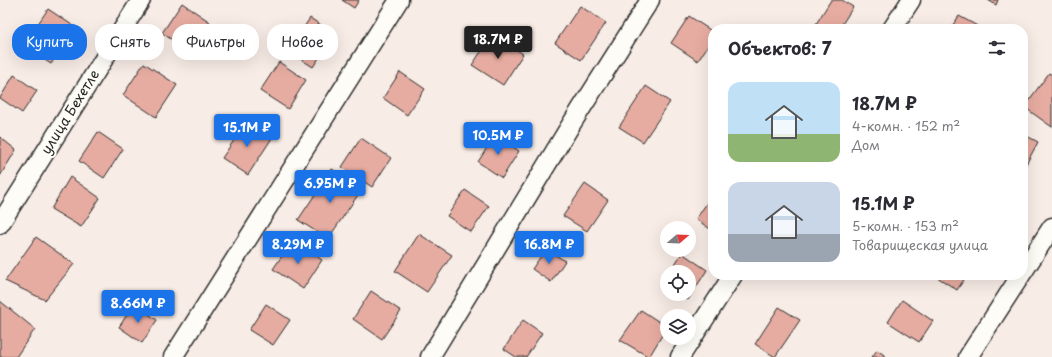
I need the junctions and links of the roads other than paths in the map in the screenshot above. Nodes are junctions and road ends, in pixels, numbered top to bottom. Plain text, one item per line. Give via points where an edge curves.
1 (141, 0) edge
2 (399, 0) edge
3 (650, 0) edge
4 (911, 0) edge
5 (895, 24) edge
6 (0, 224) edge
7 (1052, 227) edge
8 (1028, 264) edge
9 (730, 280) edge
10 (1018, 280) edge
11 (173, 357) edge
12 (430, 357) edge
13 (680, 357) edge
14 (968, 357) edge

1 - 6 street, улица Бехетле
2 - 11 street
3 - 12 street
4 - 5 street
7 - 8 street
9 - 13 street
10 - 14 street

